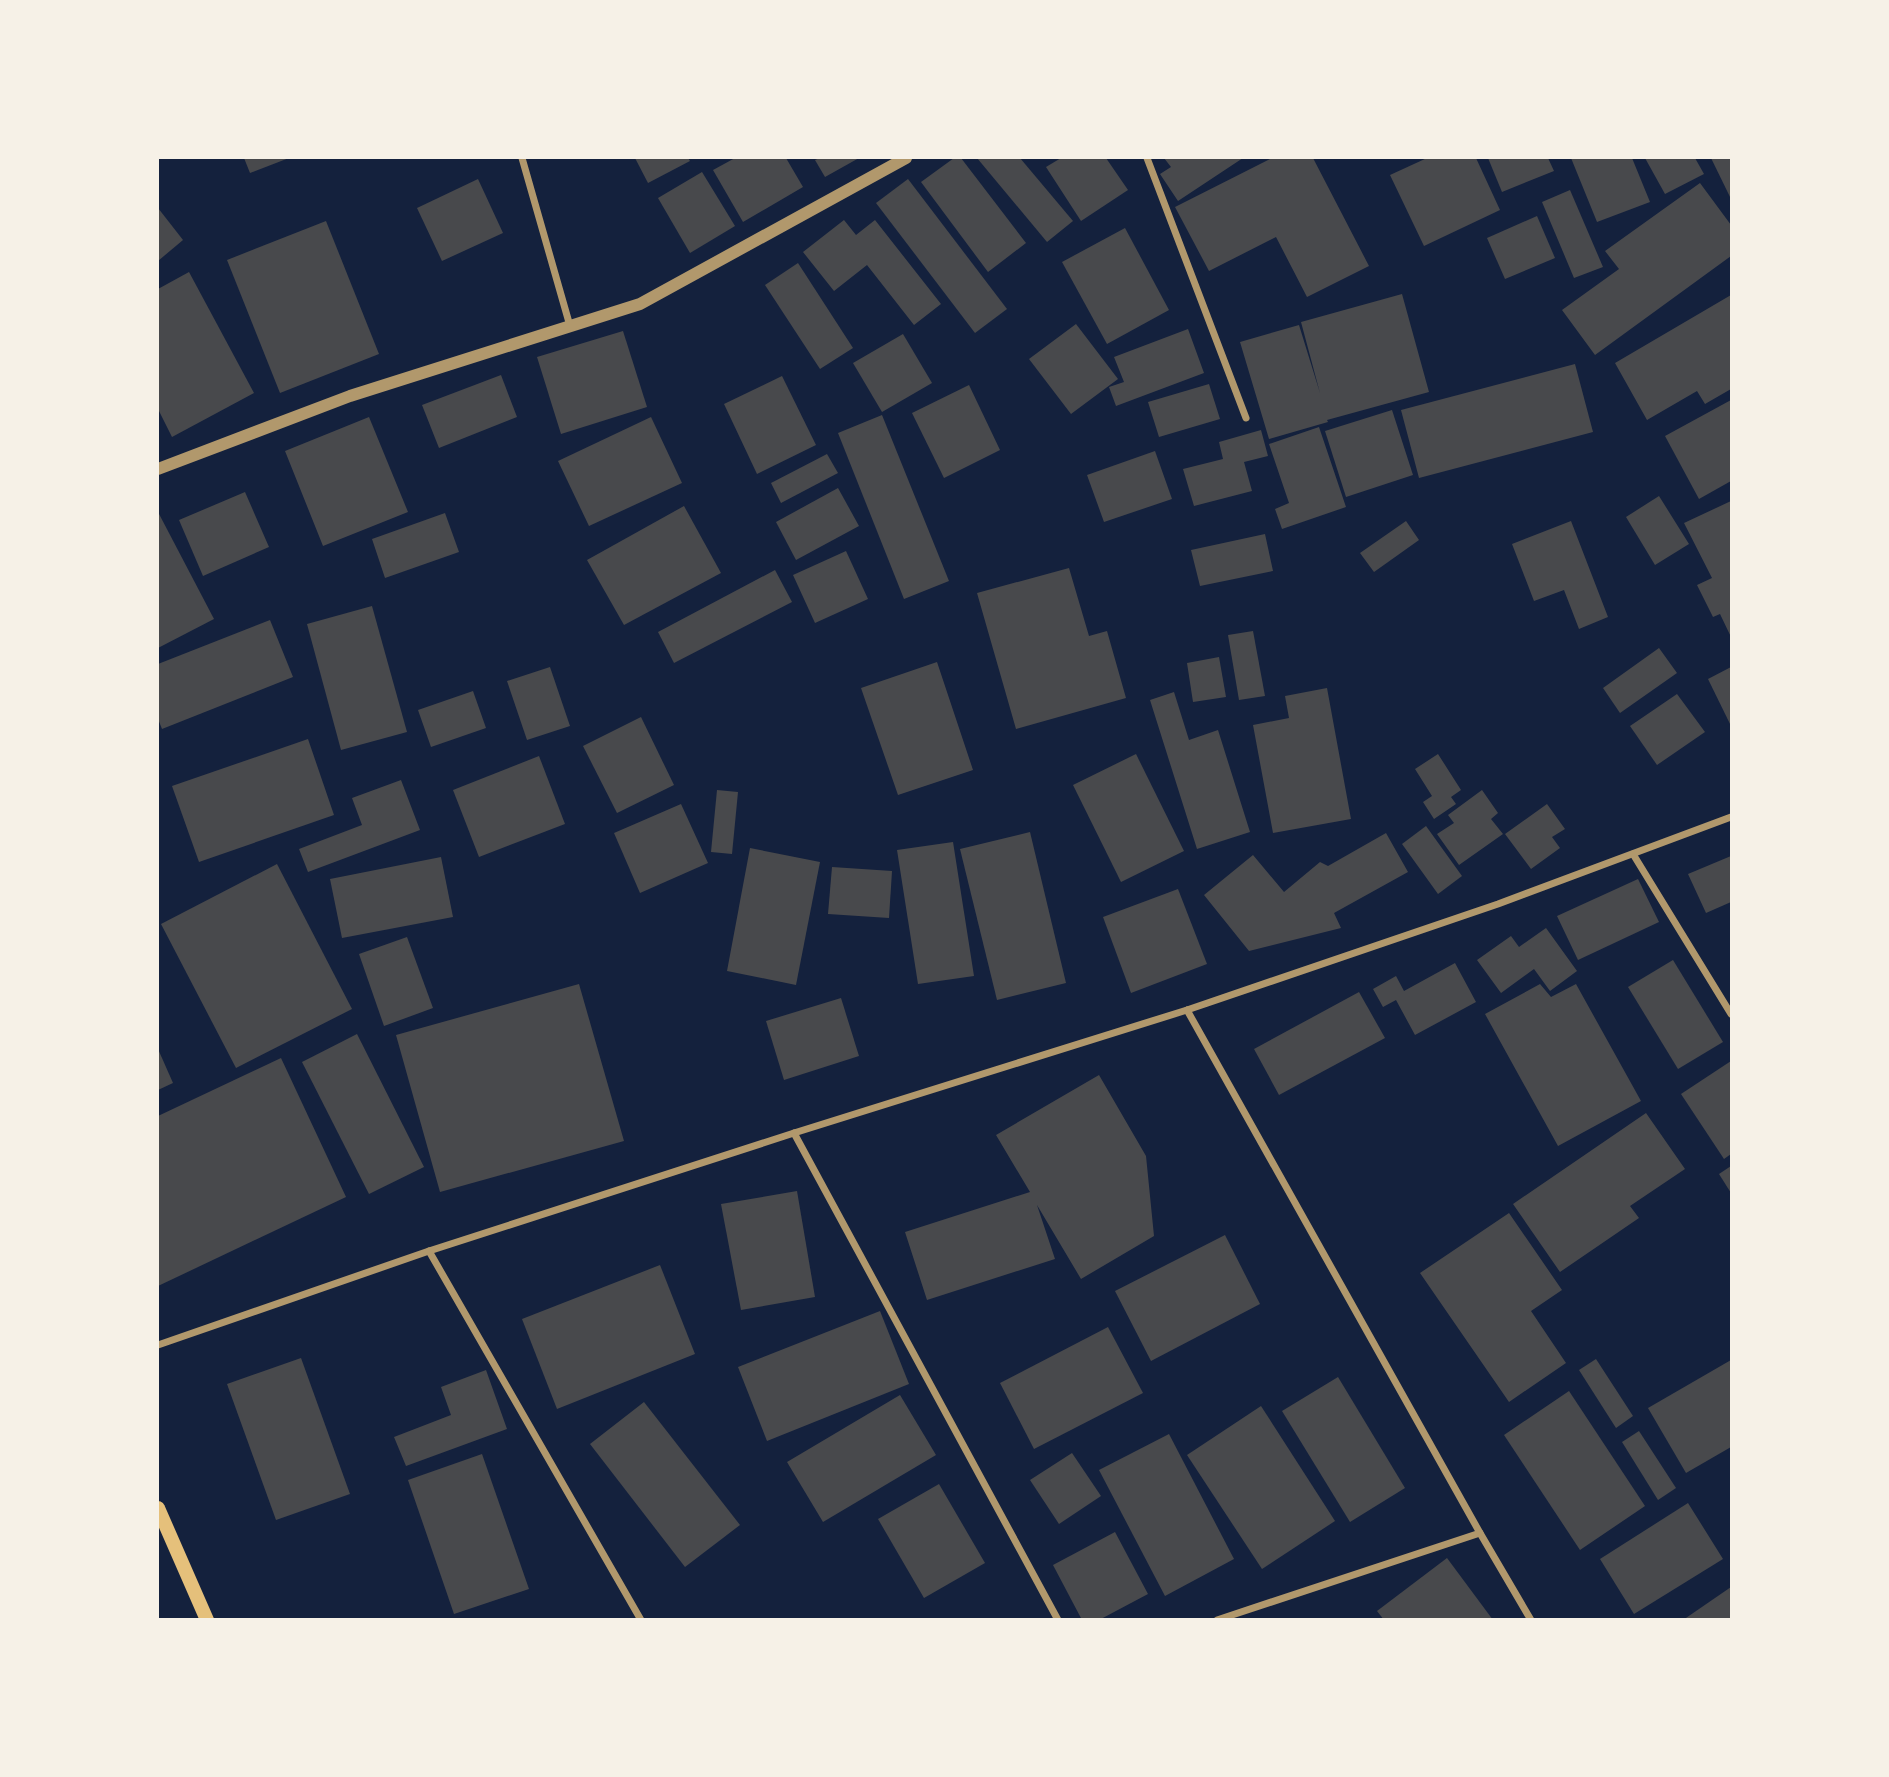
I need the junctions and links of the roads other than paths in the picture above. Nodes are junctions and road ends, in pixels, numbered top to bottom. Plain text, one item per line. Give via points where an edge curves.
1 (522, 158) edge
2 (906, 158) edge
3 (1147, 158) edge
4 (570, 326) junction
5 (1246, 418) dead end
6 (158, 469) edge
7 (1731, 817) edge
8 (1633, 854) junction
9 (1187, 1010) junction
10 (1731, 1014) edge
11 (794, 1133) junction
12 (429, 1251) junction
13 (158, 1345) edge
14 (158, 1508) edge
15 (1480, 1533) junction
16 (207, 1619) edge
17 (641, 1619) edge
18 (1058, 1619) edge
19 (1217, 1619) edge
20 (1531, 1619) edge

1 - 4 street
2 - 4 street via 640,304
3 - 5 street
4 - 6 street via 350,396
7 - 8 street
8 - 9 street
8 - 10 street
9 - 11 street
9 - 15 street
11 - 12 street
11 - 18 street
12 - 13 street
12 - 17 street
14 - 16 main road
15 - 19 street
15 - 20 street

